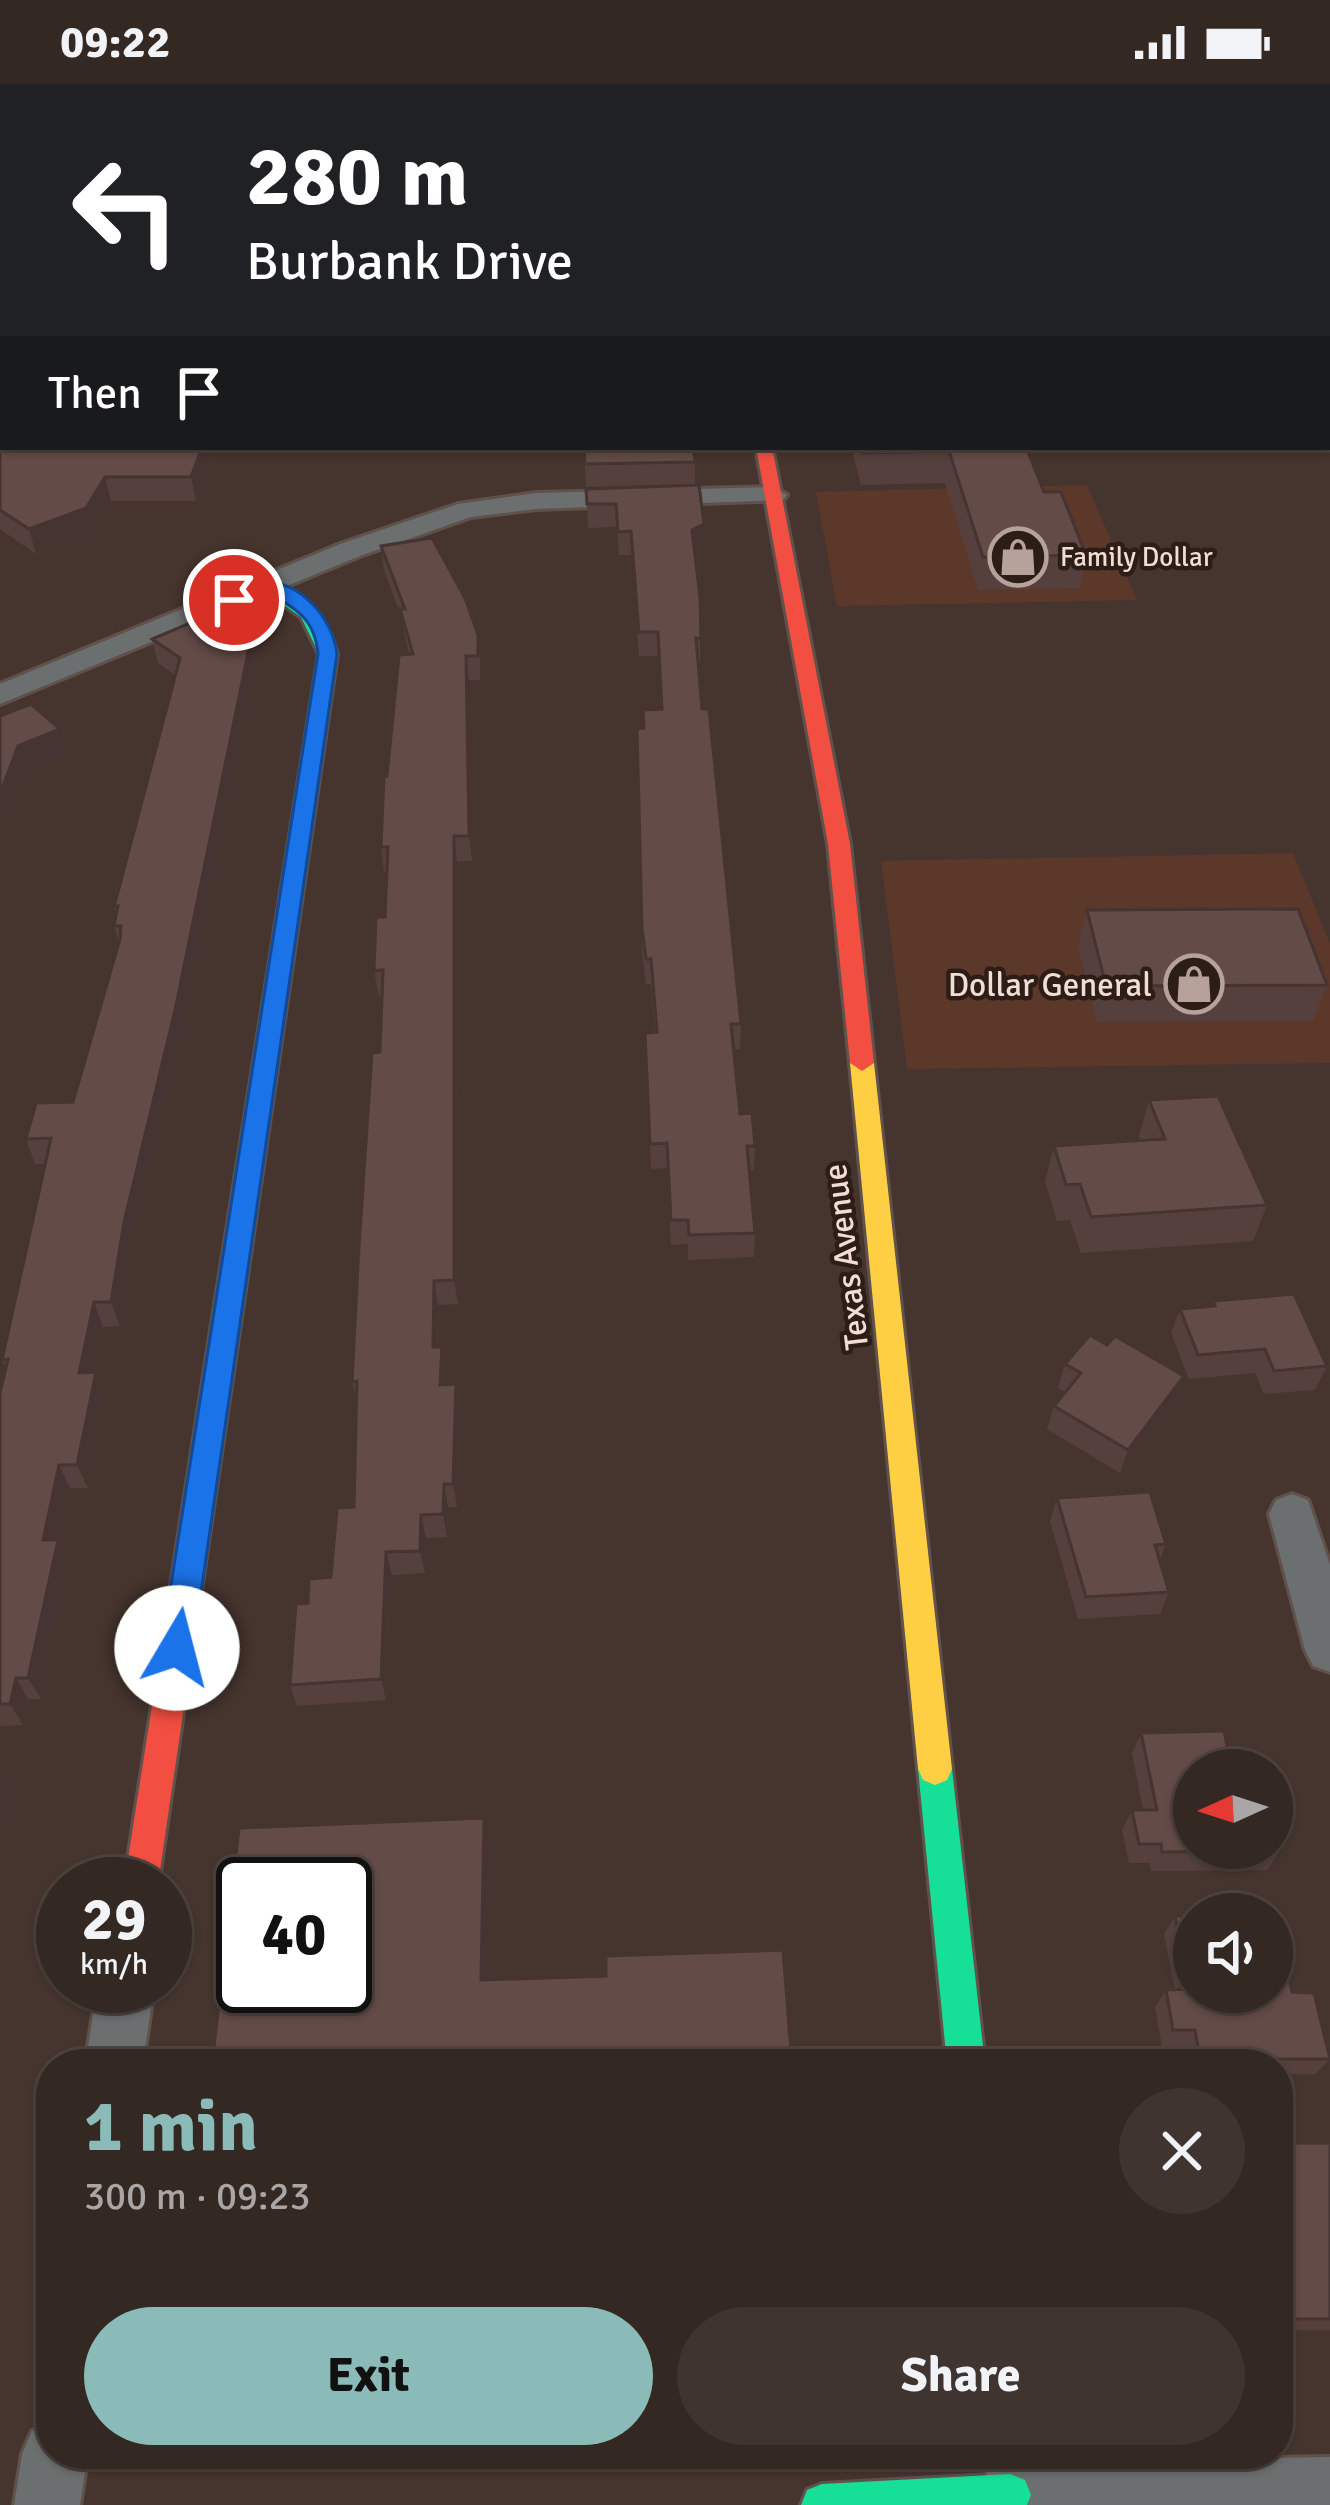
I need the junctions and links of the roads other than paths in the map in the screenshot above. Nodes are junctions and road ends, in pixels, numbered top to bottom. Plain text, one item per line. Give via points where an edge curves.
1 (765, 450) edge
2 (774, 495) junction
3 (268, 586) junction
4 (0, 695) edge
5 (1292, 1514) dead end
6 (1330, 1650) edge
7 (145, 1857) edge
8 (122, 2013) edge
9 (116, 2049) edge
10 (963, 2049) edge
11 (53, 2469) edge
12 (1330, 2490) edge
13 (1009, 2492) edge
14 (47, 2505) edge
15 (822, 2505) edge

1 - 2 main road, Texas Avenue
2 - 3 street via 467,510
2 - 10 main road, Texas Avenue via 839,844
3 - 4 street
3 - 7 main road via 305,606 325,629 328,654
5 - 6 street
8 - 9 street
11 - 14 street
12 - 13 street
13 - 15 main road

